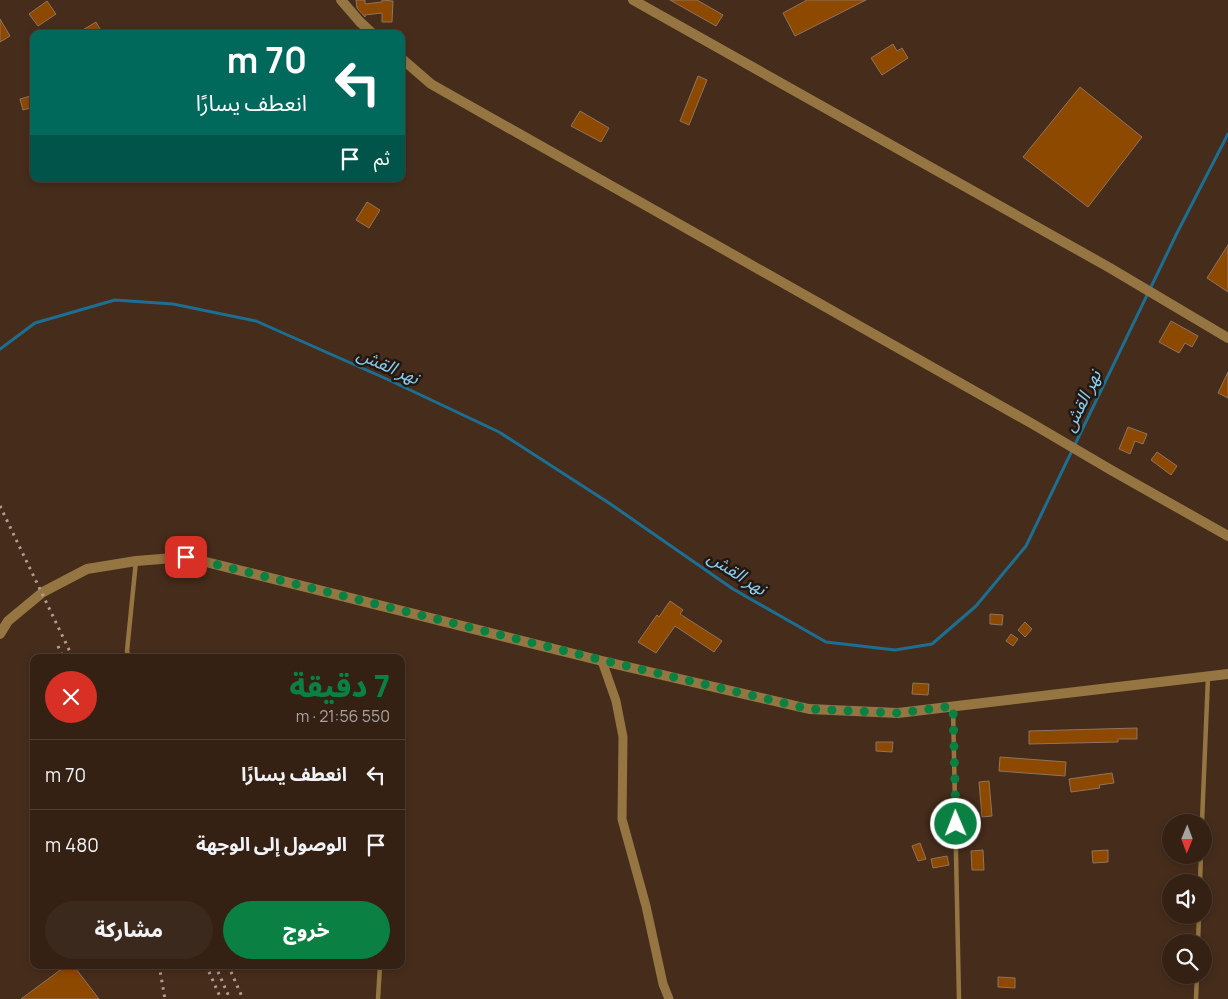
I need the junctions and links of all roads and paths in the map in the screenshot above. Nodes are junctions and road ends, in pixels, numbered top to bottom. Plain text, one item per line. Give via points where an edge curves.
1 (341, 0) edge
2 (633, 0) edge
3 (369, 30) edge
4 (405, 61) edge
5 (1228, 338) edge
6 (1228, 536) edge
7 (136, 561) junction
8 (0, 634) edge
9 (128, 654) edge
10 (602, 660) junction
11 (1228, 674) edge
12 (1208, 677) junction
13 (953, 706) junction
14 (1202, 814) edge
15 (380, 969) edge
16 (1197, 984) edge
17 (378, 999) edge
18 (669, 999) edge
19 (959, 999) edge
20 (1196, 999) edge

1 - 3 street
2 - 5 street via 1110,268
4 - 6 street via 431,84
7 - 8 street via 87,569 43,592 8,621
7 - 9 lane
7 - 10 street via 186,557
10 - 13 street via 809,709 898,713
10 - 18 street via 616,701 622,737 622,818
11 - 12 street
12 - 13 street
12 - 14 lane
13 - 19 lane
15 - 17 lane
16 - 20 lane

